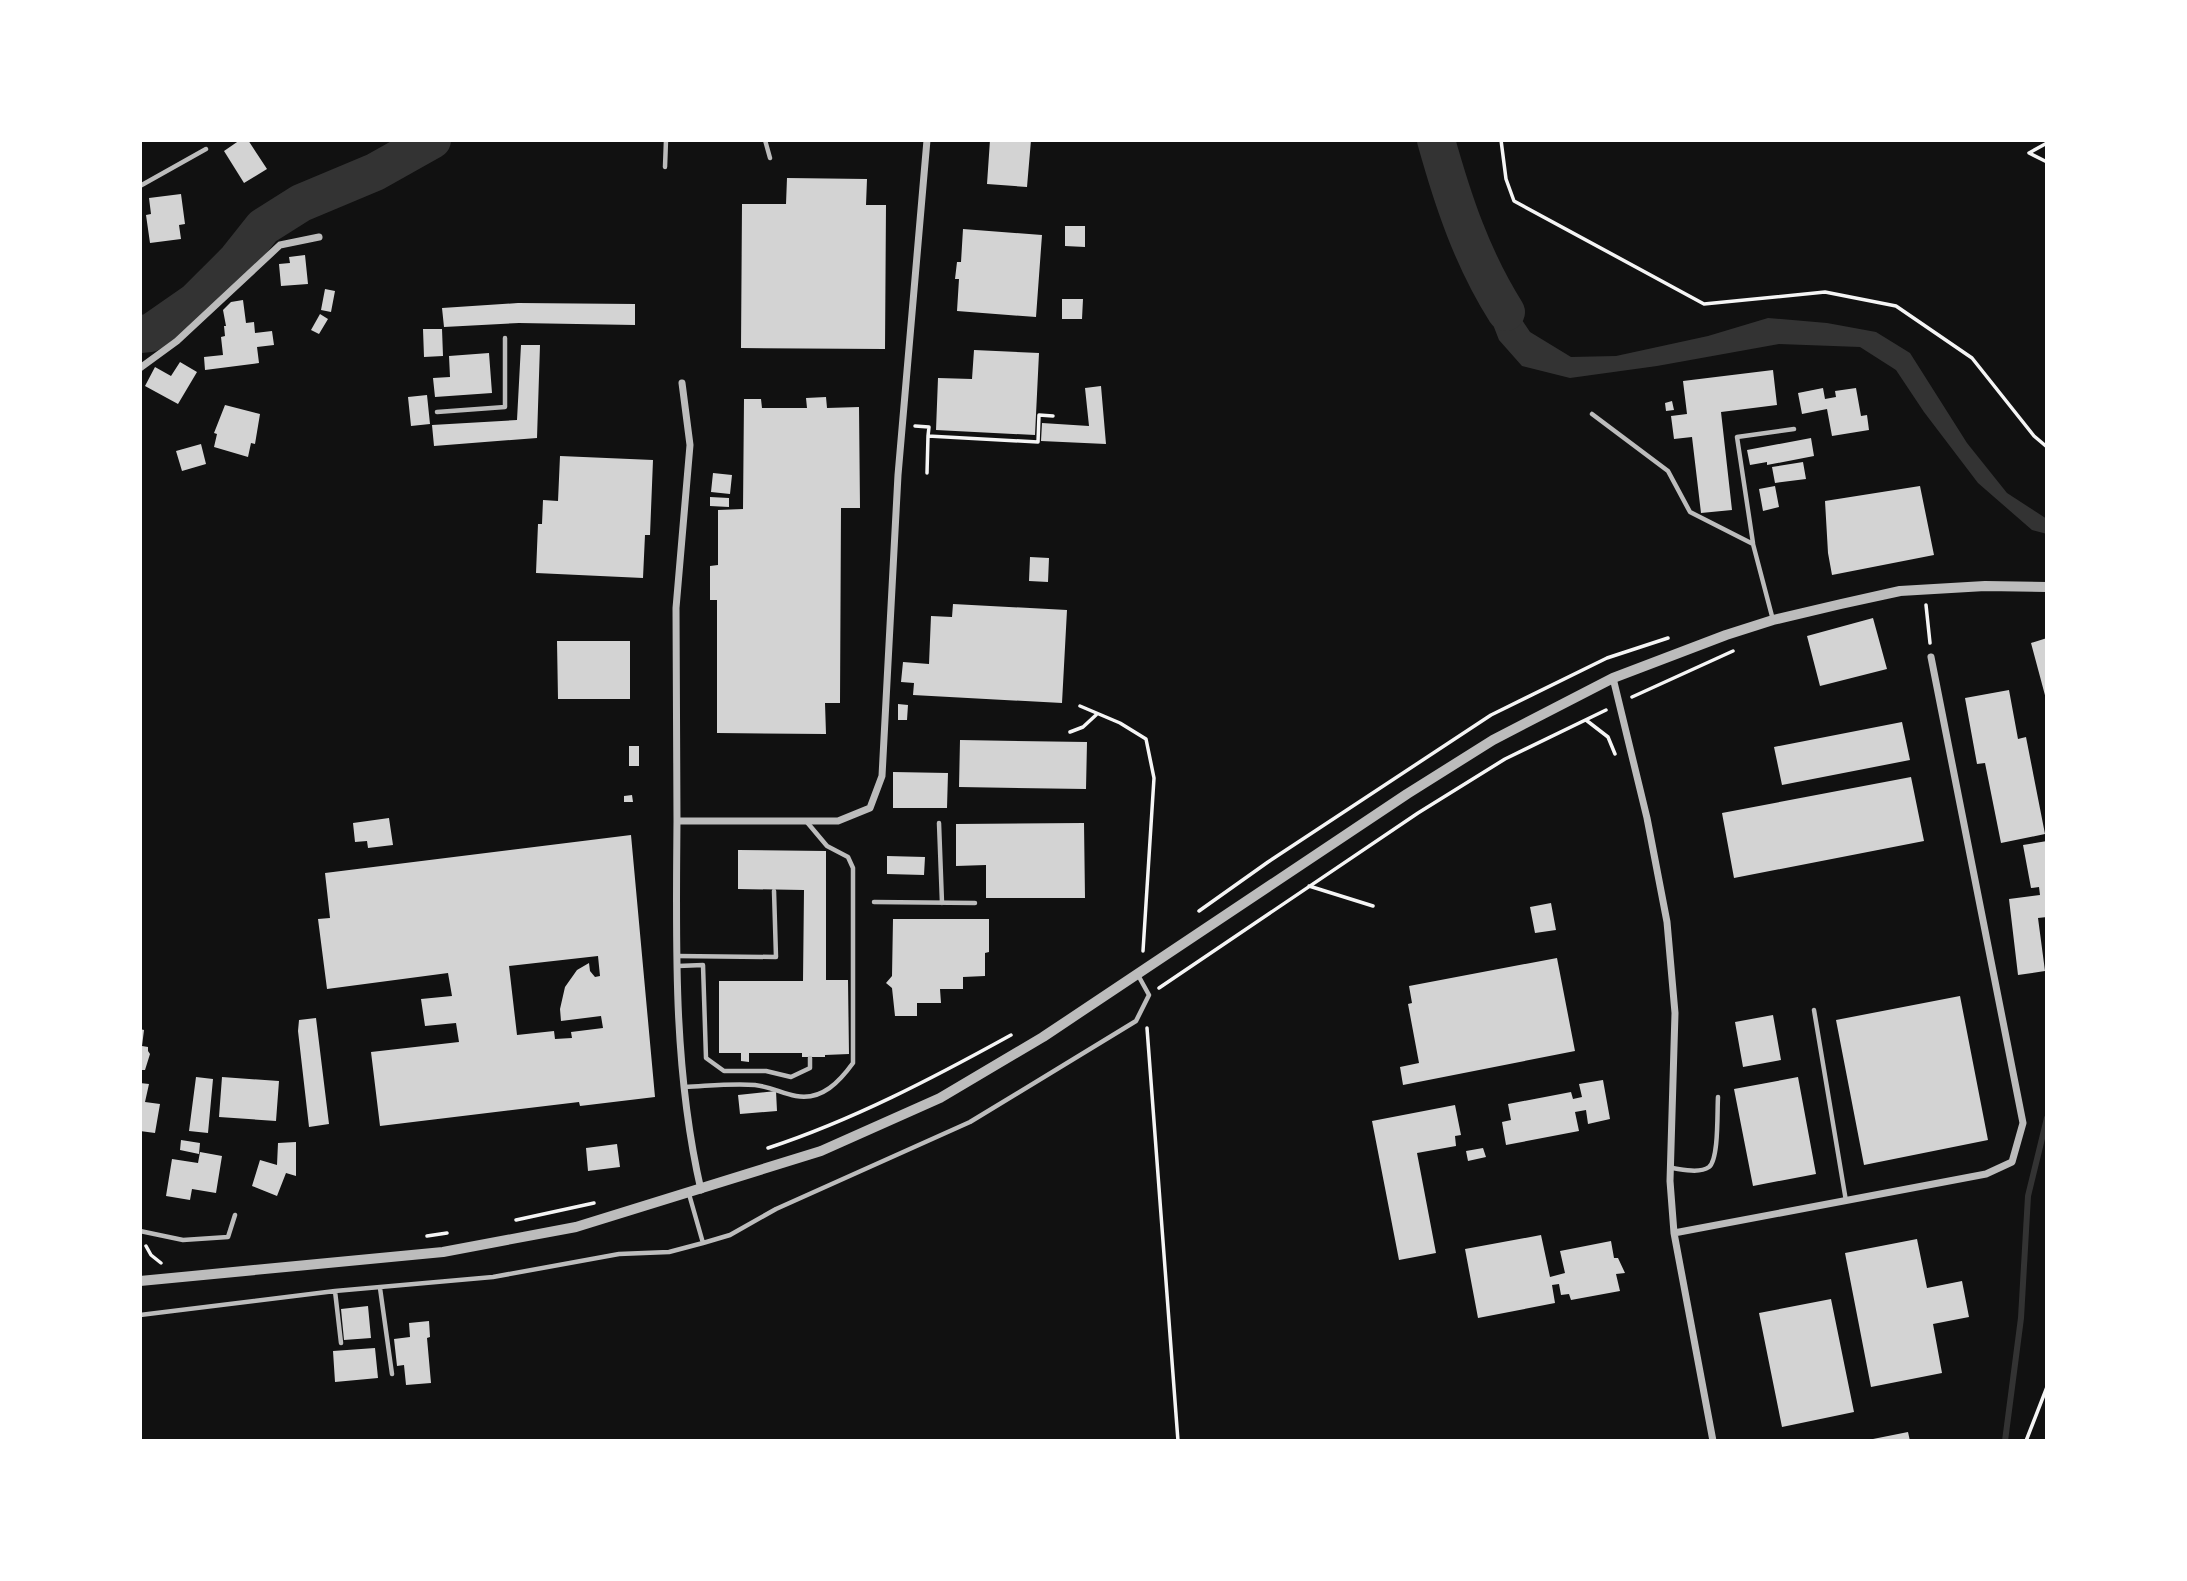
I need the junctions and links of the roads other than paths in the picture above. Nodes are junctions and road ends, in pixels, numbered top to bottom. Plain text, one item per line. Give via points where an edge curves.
1 (666, 140) edge
2 (765, 140) edge
3 (927, 140) edge
4 (206, 149) dead end
5 (770, 158) dead end
6 (665, 167) dead end
7 (140, 186) edge
8 (319, 237) dead end
9 (505, 338) dead end
10 (140, 368) edge
11 (682, 383) dead end
12 (437, 412) dead end
13 (1592, 414) dead end
14 (1794, 429) dead end
15 (1753, 544) junction
16 (2047, 587) edge
17 (1773, 620) junction
18 (1931, 657) road end
19 (1613, 678) junction
20 (677, 821) junction
21 (806, 821) junction
22 (939, 823) dead end
23 (774, 891) dead end
24 (874, 902) dead end
25 (942, 903) junction
26 (975, 903) dead end
27 (677, 956) junction
28 (677, 966) junction
29 (1138, 975) junction
30 (1814, 1010) dead end
31 (810, 1058) dead end
32 (685, 1087) junction
33 (1718, 1097) dead end
34 (1670, 1167) junction
35 (701, 1190) junction
36 (689, 1194) junction
37 (1846, 1201) junction
38 (235, 1215) dead end
39 (140, 1231) edge
40 (1674, 1234) junction
41 (703, 1243) junction
42 (140, 1281) edge
43 (380, 1288) junction
44 (335, 1292) junction
45 (140, 1315) edge
46 (341, 1343) dead end
47 (392, 1374) dead end
48 (1713, 1441) edge

1 - 6 lane
2 - 5 lane
3 - 21 street via 898,475 882,776 870,808 838,821
4 - 7 lane
8 - 10 street via 280,245 177,341
9 - 12 lane via 505,407
11 - 20 street via 690,445 676,608
13 - 15 lane via 1668,471 1690,512
14 - 15 lane via 1737,437
15 - 17 lane
16 - 17 street via 1900,592
17 - 19 street
18 - 37 street via 2023,1123 2012,1162 1986,1174
19 - 29 street via 1493,740
19 - 34 street via 1667,922 1675,1013
20 - 21 street
20 - 27 street
21 - 32 lane via 827,846 848,857 853,868 853,1063 838,1084 813,1096 749,1085
22 - 25 lane
23 - 27 lane via 776,957
24 - 25 lane
25 - 26 lane
27 - 28 street
28 - 31 lane via 704,965 706,1059 724,1071 765,1071 791,1077 810,1068
28 - 32 street
29 - 35 street via 940,1098 821,1151
29 - 41 lane via 1149,995 1136,1021 970,1122
30 - 37 lane
32 - 35 street
33 - 34 lane via 1715,1158 1709,1167 1700,1171
34 - 40 street
35 - 36 street
36 - 41 lane
36 - 42 street via 576,1227 443,1252
37 - 40 street
38 - 39 lane via 228,1237 183,1240
40 - 48 street
41 - 43 lane via 493,1277
43 - 44 lane
43 - 47 lane
44 - 45 lane
44 - 46 lane

